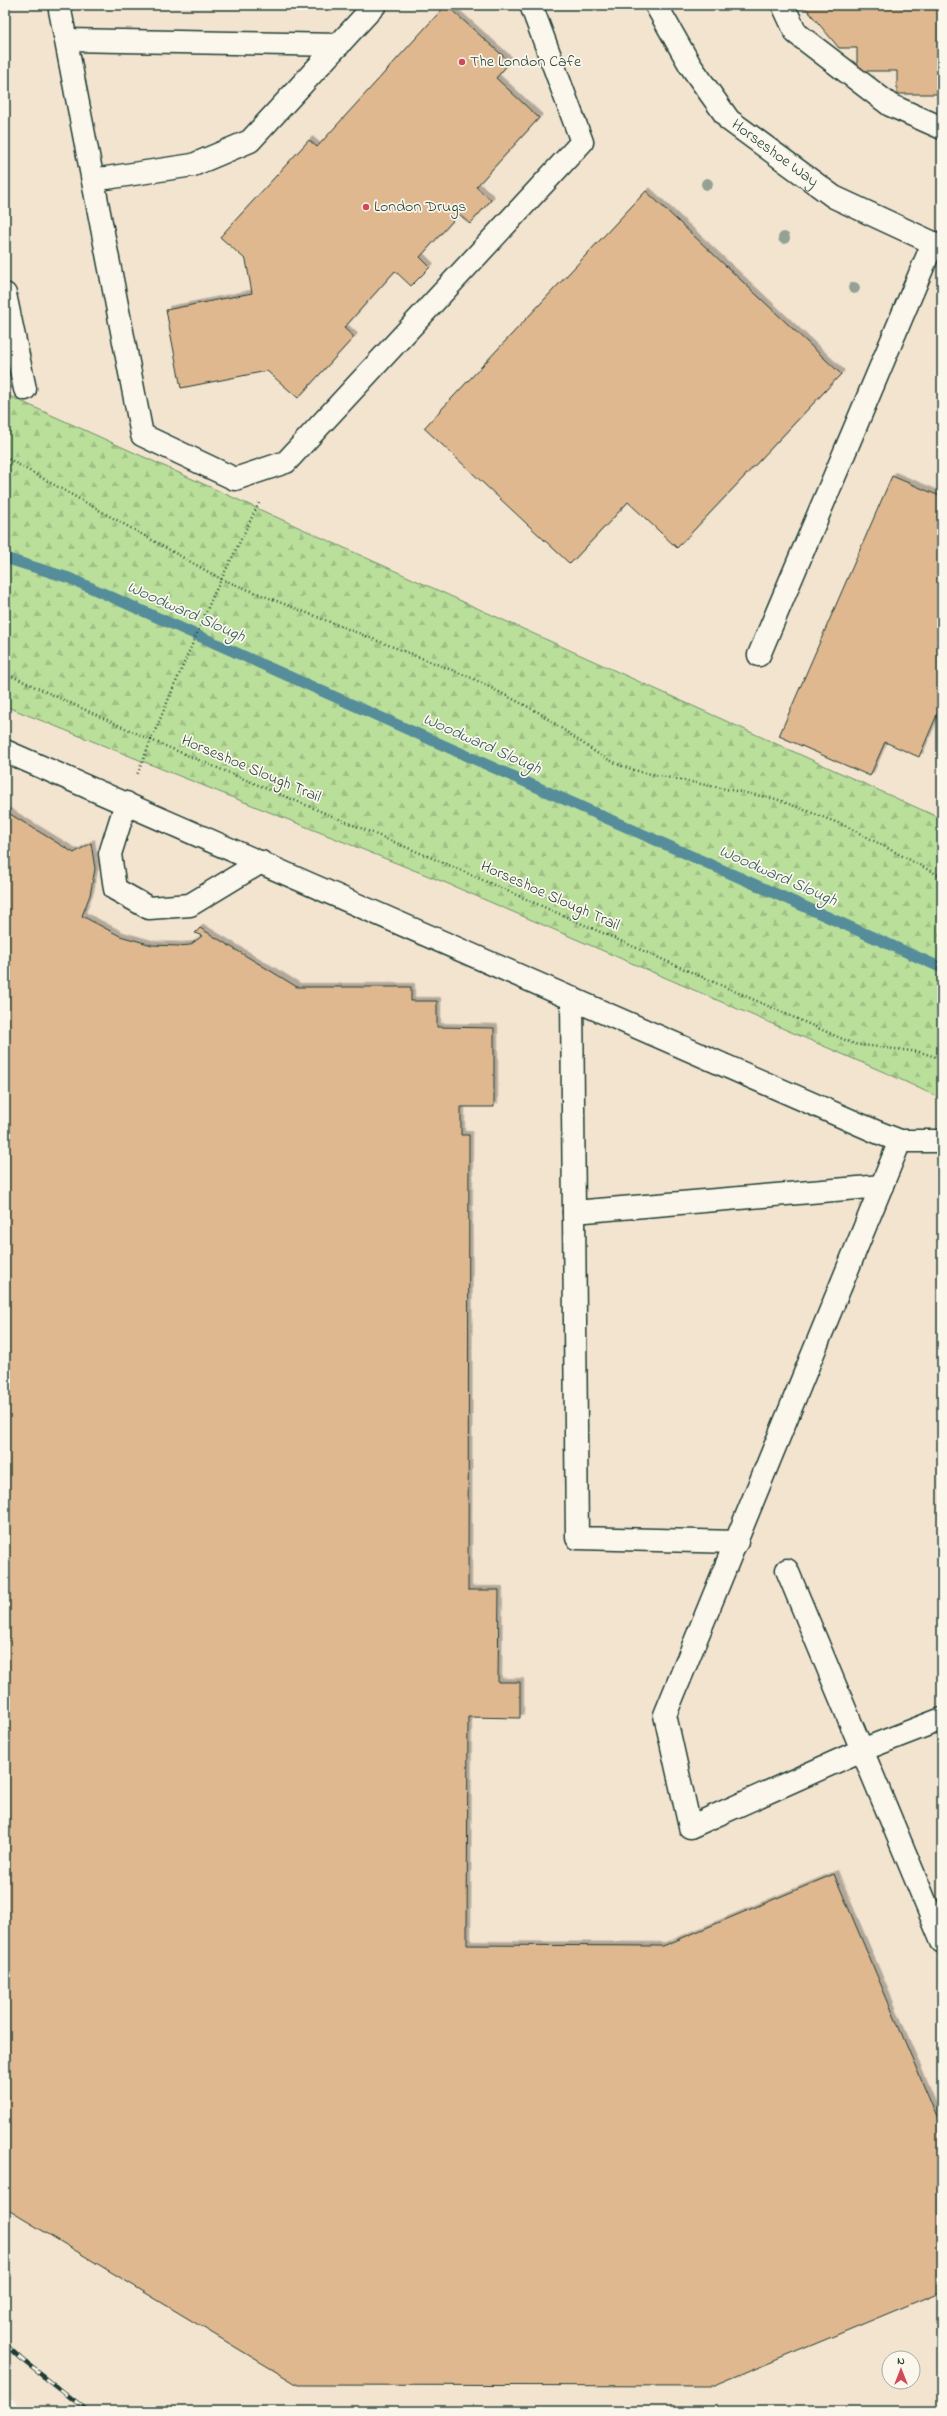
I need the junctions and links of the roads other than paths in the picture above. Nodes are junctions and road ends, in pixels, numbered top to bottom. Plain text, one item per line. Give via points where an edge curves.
1 (60, 5) edge
2 (376, 5) edge
3 (531, 5) edge
4 (656, 5) edge
5 (783, 5) edge
6 (66, 40) junction
7 (339, 45) junction
8 (942, 128) edge
9 (93, 180) junction
10 (937, 245) edge
11 (5, 294) edge
12 (25, 389) dead end
13 (759, 655) dead end
14 (5, 751) edge
15 (126, 803) junction
16 (261, 862) junction
17 (572, 998) junction
18 (900, 1141) junction
19 (942, 1141) edge
20 (882, 1186) junction
21 (574, 1212) junction
22 (737, 1542) junction
23 (787, 1570) dead end
24 (942, 1719) edge
25 (862, 1750) junction
26 (942, 1942) edge

1 - 6 street
2 - 7 street
3 - 9 street via 582,142 286,462 235,479 142,435
4 - 10 street, Horseshoe Way via 690,65 729,120 834,197
5 - 8 street via 796,33 890,105
6 - 7 street
6 - 9 street
7 - 9 street via 250,141 193,165
10 - 13 street
11 - 12 street
14 - 15 street
15 - 16 street
15 - 16 street via 110,854 115,889 149,908 190,905
16 - 17 street
17 - 18 street
17 - 21 street
18 - 19 street
18 - 20 street
20 - 21 street
20 - 22 street
21 - 22 street via 577,1538
22 - 25 street via 665,1715 690,1827
23 - 25 street
24 - 25 street
25 - 26 street

